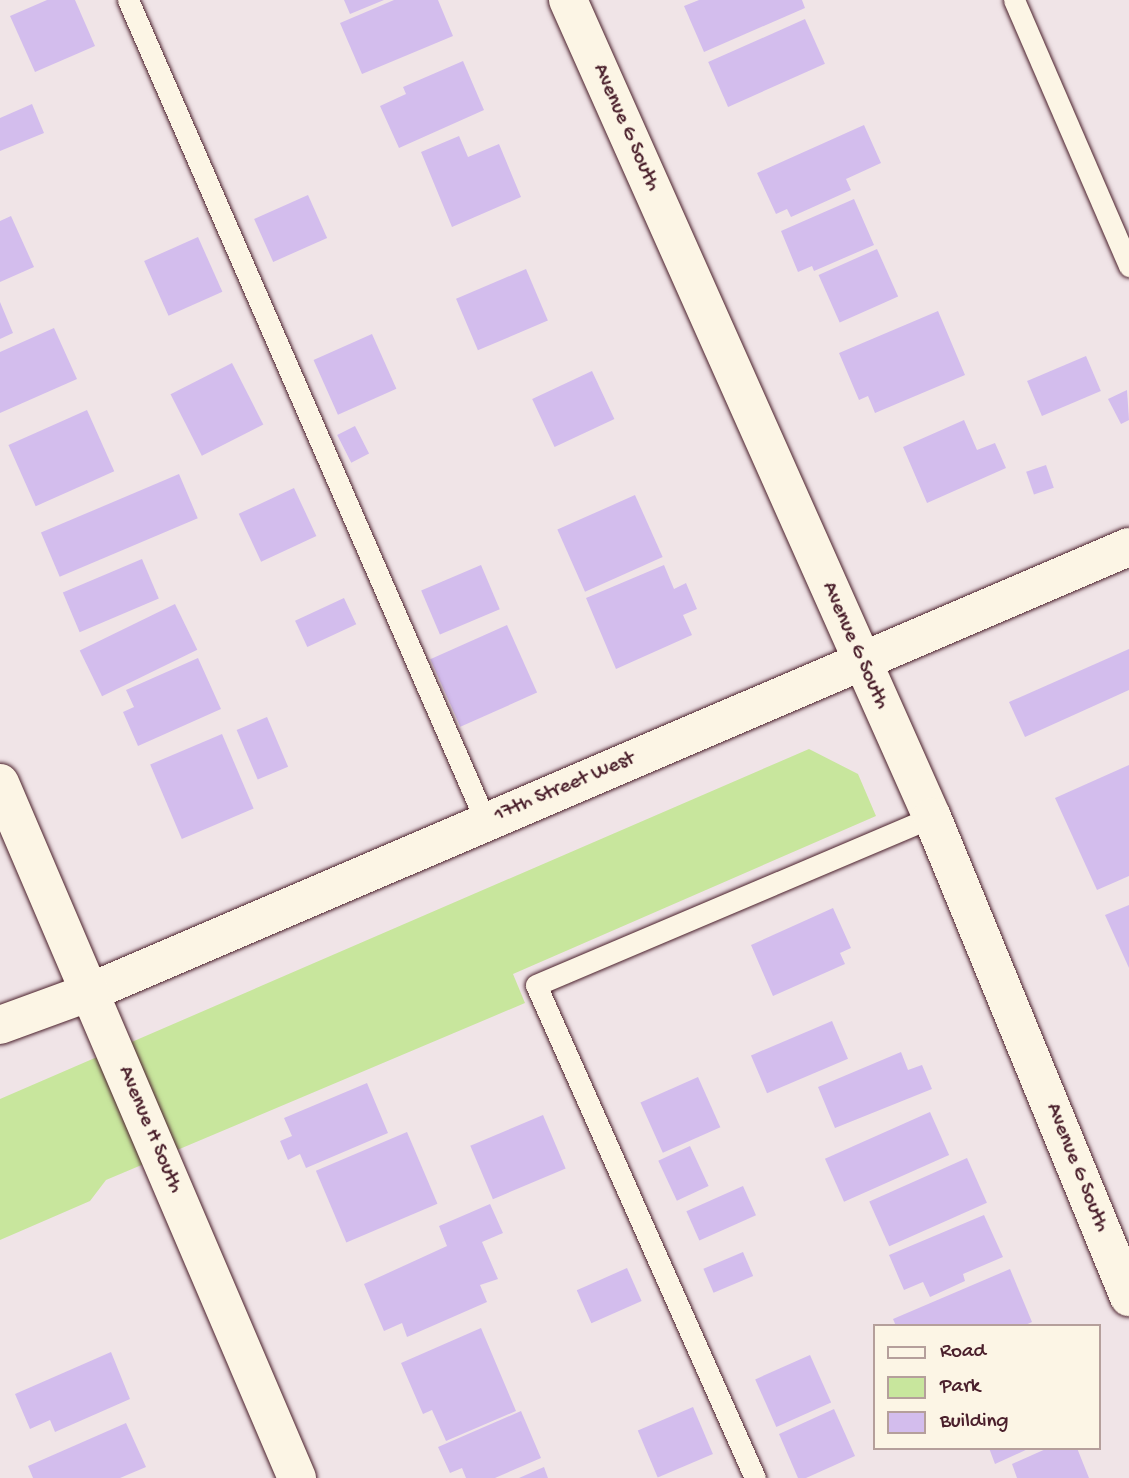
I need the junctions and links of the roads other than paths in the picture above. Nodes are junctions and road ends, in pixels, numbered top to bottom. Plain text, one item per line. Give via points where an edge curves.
1 (128, 0) edge
2 (568, 0) edge
3 (1013, 0) edge
4 (1129, 265) edge
5 (1129, 547) edge
6 (862, 663) junction
7 (0, 783) edge
8 (932, 817) junction
9 (486, 822) junction
10 (90, 992) junction
11 (0, 1025) edge
12 (1129, 1297) edge
13 (297, 1478) edge
14 (755, 1478) edge

1 - 9 lane
2 - 6 street, Avenue G South
3 - 4 lane
5 - 6 street, 17th Street West
6 - 8 street, Avenue G South
6 - 9 street, 17th Street West
7 - 10 street, Avenue H South
8 - 12 street, Avenue G South
8 - 14 lane via 536,985
9 - 10 street, 17th Street West
10 - 11 street, 17th Street West
10 - 13 street, Avenue H South

